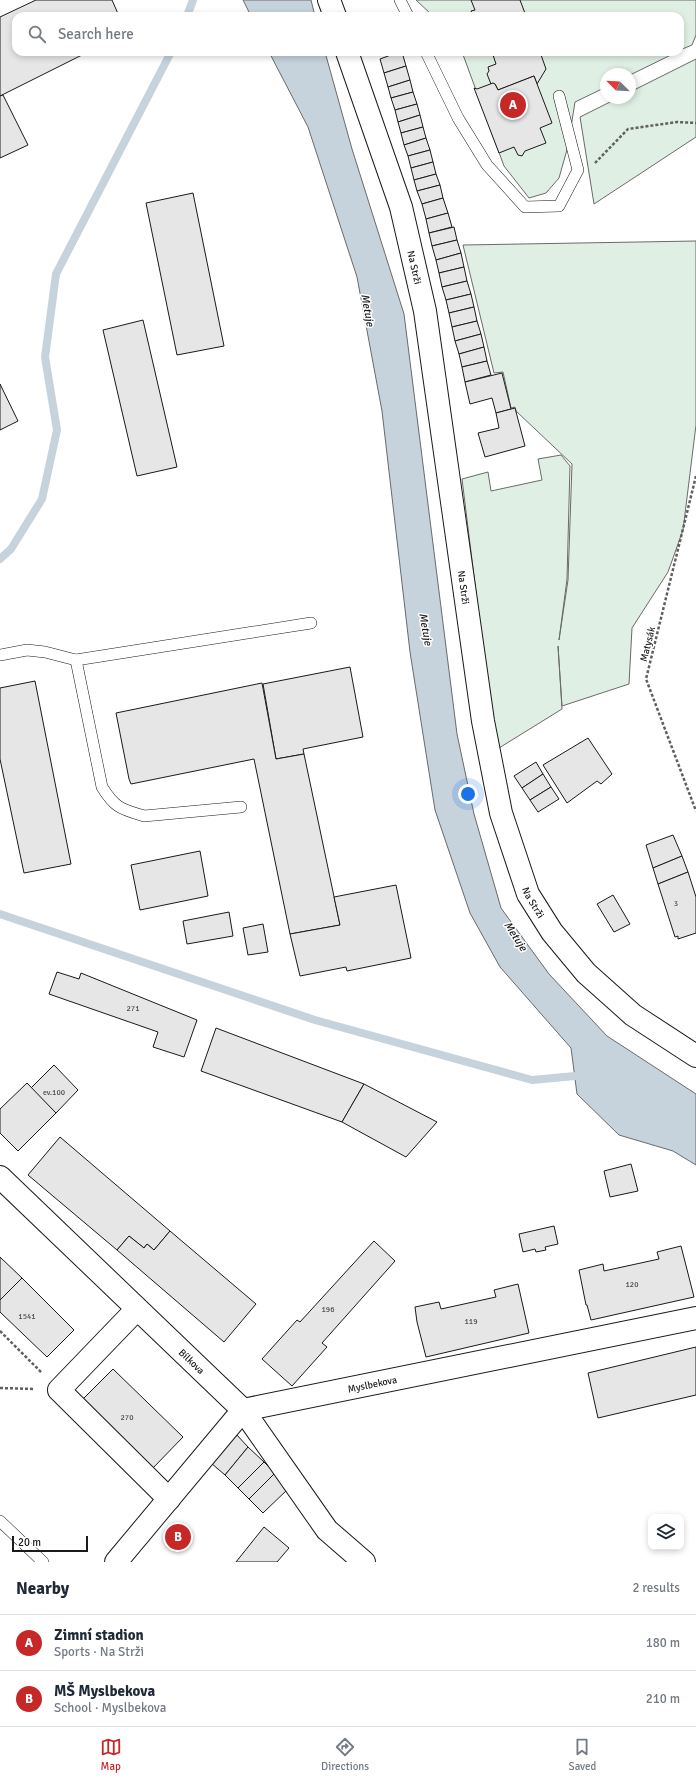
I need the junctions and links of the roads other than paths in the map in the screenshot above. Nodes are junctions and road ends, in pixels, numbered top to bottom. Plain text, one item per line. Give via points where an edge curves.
1 (329, 0) edge
2 (400, 0) edge
3 (334, 12) edge
4 (406, 12) edge
5 (348, 56) edge
6 (428, 56) edge
7 (559, 96) dead end
8 (311, 623) dead end
9 (0, 655) edge
10 (76, 660) junction
11 (241, 808) dead end
12 (696, 1056) edge
13 (0, 1177) edge
14 (137, 1308) junction
15 (696, 1318) edge
16 (243, 1410) junction
17 (169, 1499) junction
18 (0, 1521) edge
19 (44, 1562) edge
20 (116, 1562) edge
21 (364, 1562) edge

1 - 3 street
2 - 4 lane
5 - 12 street, Na Strži via 401,207 425,311 483,721 500,813 528,894 552,932 586,973 632,1015
6 - 7 lane via 458,118 486,166 526,207 559,206 578,170
8 - 10 lane
9 - 10 lane via 27,650
10 - 11 lane via 102,787 111,801 130,812 144,816
13 - 14 street, Bílkova
14 - 16 street, Bílkova
14 - 17 street via 59,1390
15 - 16 street, Myslbekova
16 - 17 street
16 - 21 street, Bílkova via 327,1530
17 - 20 street
18 - 19 lane

